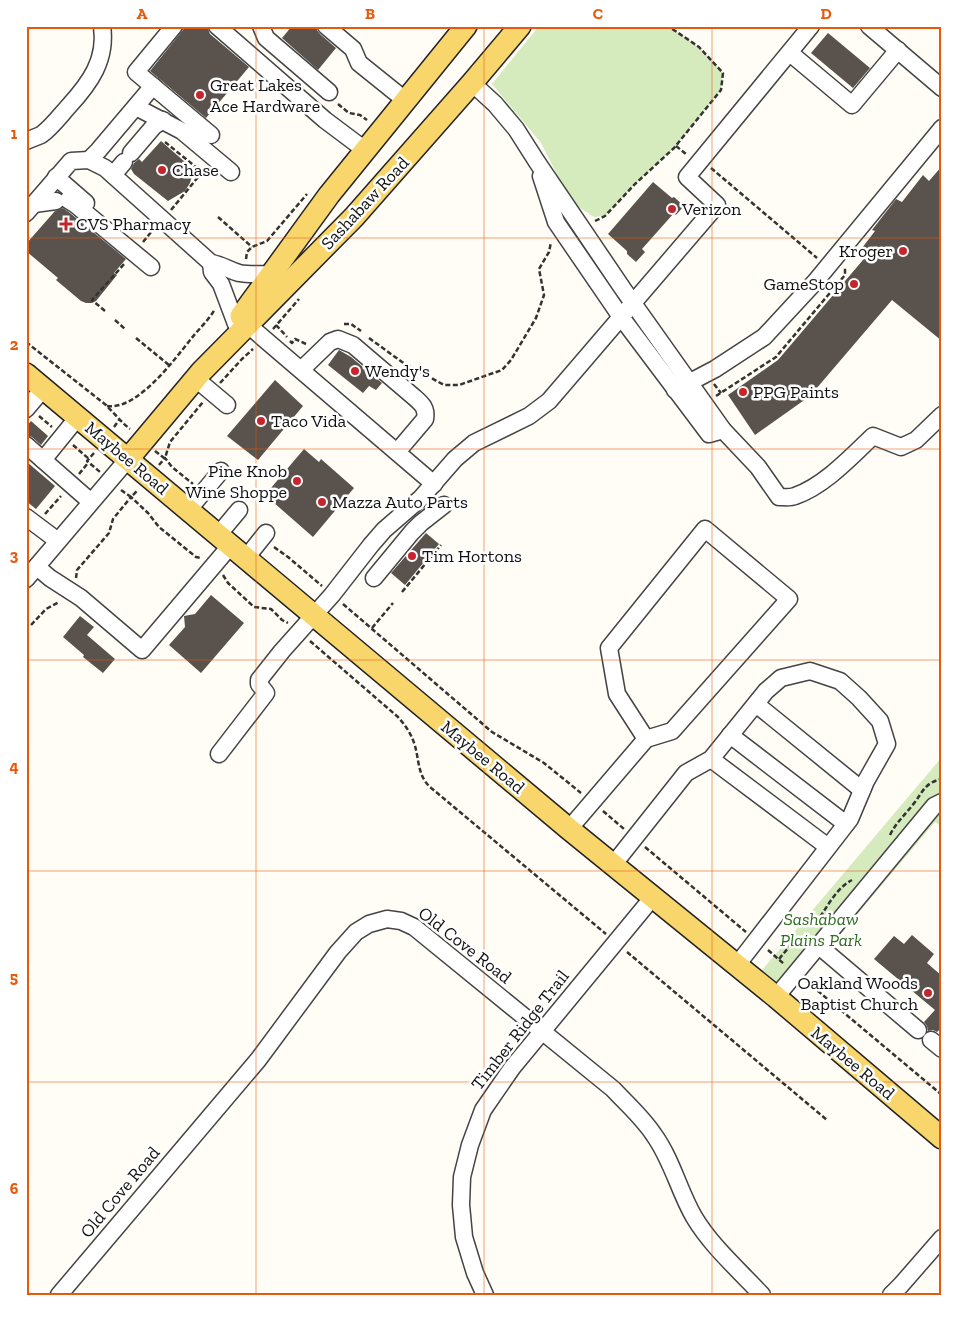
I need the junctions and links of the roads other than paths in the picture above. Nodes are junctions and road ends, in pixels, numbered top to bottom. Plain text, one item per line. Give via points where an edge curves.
1 (102, 26) edge
2 (174, 26) edge
3 (217, 26) edge
4 (261, 26) edge
5 (326, 26) edge
6 (466, 26) edge
7 (520, 26) edge
8 (811, 26) edge
9 (869, 26) edge
10 (898, 50) junction
11 (790, 52) junction
12 (472, 83) junction
13 (153, 86) junction
14 (942, 88) edge
15 (331, 96) road end
16 (405, 100) junction
17 (136, 107) junction
18 (163, 120) junction
19 (942, 128) edge
20 (211, 135) dead end
21 (370, 135) junction
22 (26, 141) edge
23 (89, 160) junction
24 (537, 162) junction
25 (231, 172) dead end
26 (393, 173) junction
27 (113, 175) junction
28 (56, 177) junction
29 (30, 208) edge
30 (124, 245) junction
31 (211, 263) junction
32 (150, 266) dead end
33 (272, 274) junction
34 (633, 303) junction
35 (621, 317) junction
36 (242, 324) junction
37 (301, 370) junction
38 (26, 374) edge
39 (198, 376) junction
40 (682, 386) junction
41 (44, 389) junction
42 (230, 402) dead end
43 (26, 409) edge
44 (942, 415) edge
45 (78, 418) junction
46 (26, 446) edge
47 (399, 454) junction
48 (128, 459) junction
49 (43, 460) junction
50 (221, 471) dead end
51 (434, 484) junction
52 (92, 502) junction
53 (444, 505) dead end
54 (189, 510) junction
55 (239, 510) dead end
56 (31, 521) edge
57 (266, 533) dead end
58 (58, 541) junction
59 (232, 546) junction
60 (32, 573) edge
61 (374, 578) dead end
62 (315, 615) junction
63 (756, 704) junction
64 (730, 735) junction
65 (646, 739) junction
66 (219, 754) dead end
67 (711, 759) junction
68 (862, 790) junction
69 (942, 802) edge
70 (846, 824) junction
71 (570, 829) junction
72 (828, 848) junction
73 (614, 865) junction
74 (653, 897) junction
75 (814, 940) junction
76 (737, 965) junction
77 (776, 997) junction
78 (542, 1032) junction
79 (930, 1040) edge
80 (942, 1138) edge
81 (942, 1238) edge
82 (59, 1295) edge
83 (485, 1295) edge
84 (762, 1295) edge
85 (891, 1295) edge

1 - 22 street via 104,40 98,64 85,88 41,135
2 - 13 street via 136,72
3 - 21 street via 325,120
4 - 15 street via 266,38
5 - 16 street via 353,49 358,63
6 - 16 main road, Sashabaw Road
7 - 12 main road, Sashabaw Road
8 - 11 street
9 - 10 street
10 - 11 street via 852,105
10 - 14 street
11 - 34 street via 687,177 717,205
12 - 24 street via 516,129
12 - 26 main road, Sashabaw Road
13 - 17 street
13 - 20 street
16 - 21 main road, Sashabaw Road
17 - 18 street
17 - 23 street
18 - 25 street via 182,131
18 - 27 street via 154,126
19 - 40 street via 815,282 764,337 715,370
21 - 26 main road via 371,166 377,172
21 - 33 main road, Sashabaw Road
23 - 27 street
23 - 28 street via 71,161
24 - 34 street
24 - 35 street via 556,222
26 - 36 main road, Sashabaw Road via 354,217
27 - 31 street
28 - 29 street
28 - 30 street via 99,214
29 - 30 street via 62,201 76,205
30 - 32 street
31 - 33 street via 238,272
31 - 36 street via 212,272 222,284
33 - 36 main road, Sashabaw Road
34 - 35 street
34 - 40 street
35 - 40 street
35 - 51 street via 549,401 529,416 474,443 454,459
36 - 37 street
36 - 39 main road, Sashabaw Road
37 - 47 street
37 - 47 street via 338,332 423,405 425,419
38 - 41 main road, Maybee Road
39 - 42 street
39 - 48 main road, Sashabaw Road
40 - 44 street via 709,434 723,430 758,467 779,497 793,497 823,481 872,436 902,447 916,440
41 - 43 street
41 - 45 main road, Maybee Road
45 - 48 main road, Maybee Road
45 - 49 street
46 - 49 street
47 - 51 street
48 - 52 street, Sashabaw Road
48 - 54 main road, Maybee Road
49 - 52 street
50 - 54 street
51 - 62 street via 384,530
52 - 58 street, Sashabaw Road
53 - 61 street via 412,532
54 - 59 main road, Maybee Road
55 - 59 street
56 - 58 street
57 - 59 street
58 - 60 street, Sashabaw Road
59 - 60 street via 142,650 81,598 50,578
59 - 62 main road, Maybee Road
62 - 66 street via 259,680 266,694
62 - 71 main road, Maybee Road
63 - 64 street
63 - 68 street
63 - 68 street via 781,678 810,671 840,681 880,721 887,744
64 - 67 street
64 - 70 street
65 - 65 street via 617,694 609,648 705,529 789,600 672,731
65 - 71 street
67 - 72 street
67 - 73 street via 686,773
68 - 70 street
69 - 75 street via 934,806
70 - 72 street
71 - 73 main road, Maybee Road
72 - 76 street
73 - 74 main road, Maybee Road
74 - 76 main road, Maybee Road
74 - 78 street, Timber Ridge Trail
75 - 77 street via 796,974
75 - 79 street
76 - 77 main road, Maybee Road
77 - 80 main road, Maybee Road
78 - 82 street, Old Cove Road via 414,927 387,919 369,924 356,932 338,952 258,1060
78 - 83 street, Timber Ridge Trail via 483,1110 462,1177 464,1237
78 - 84 street, Old Cove Road via 636,1112 668,1159 694,1217 711,1241
81 - 85 street

